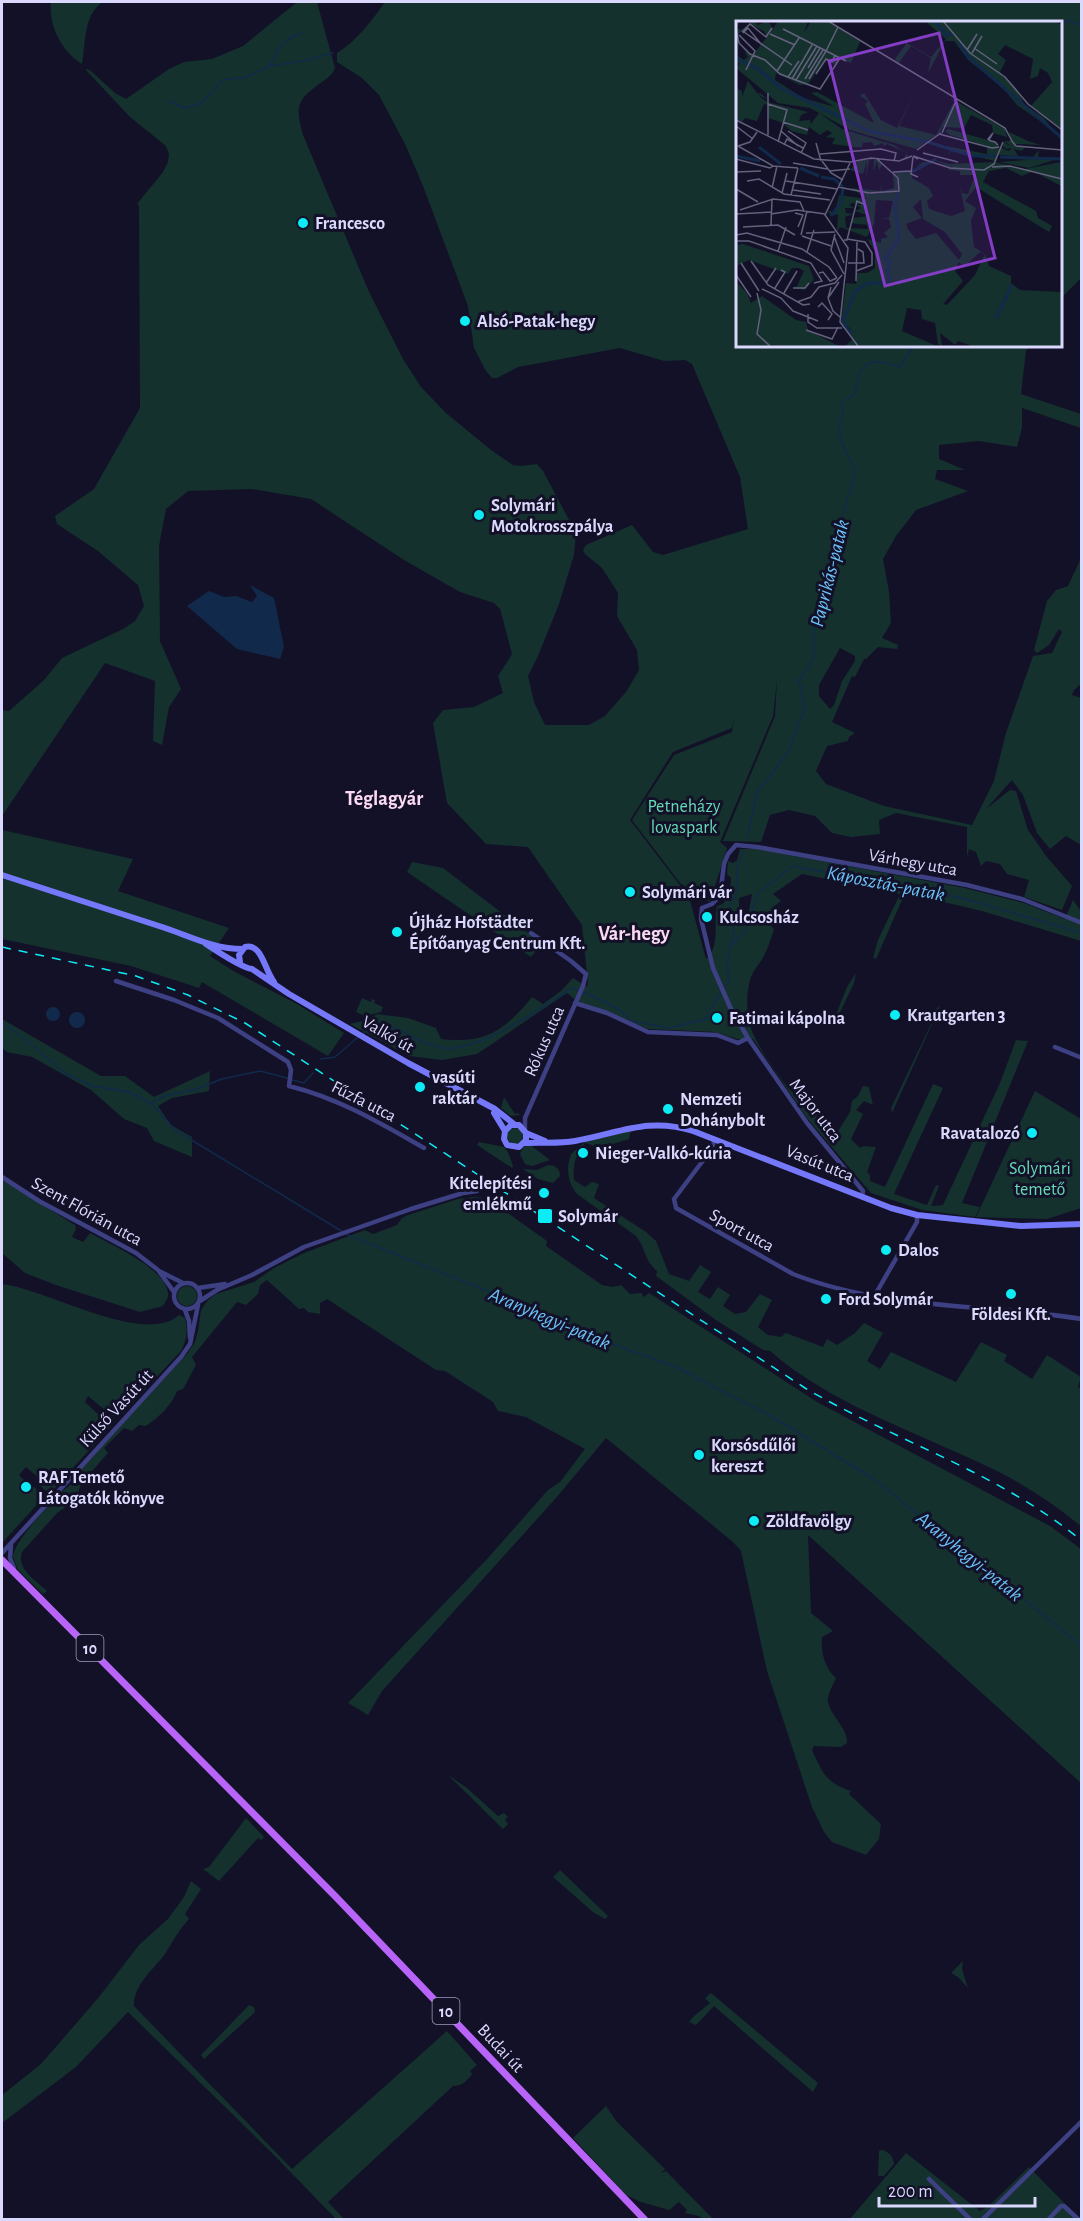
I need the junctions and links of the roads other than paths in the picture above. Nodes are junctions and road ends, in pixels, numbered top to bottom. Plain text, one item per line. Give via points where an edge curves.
1 (736, 845) joint
2 (2, 875) edge
3 (1082, 923) edge
4 (531, 933) dead end
5 (206, 944) junction
6 (243, 949) junction
7 (261, 958) junction
8 (240, 962) junction
9 (252, 969) junction
10 (116, 981) dead end
11 (278, 987) junction
12 (575, 1003) junction
13 (748, 1038) junction
14 (1055, 1047) dead end
15 (1082, 1058) edge
16 (486, 1104) junction
17 (525, 1118) junction
18 (515, 1124) junction
19 (504, 1131) junction
20 (526, 1131) junction
21 (716, 1139) junction
22 (524, 1143) junction
23 (552, 1143) junction
24 (424, 1148) dead end
25 (2, 1177) edge
26 (477, 1191) dead end
27 (862, 1196) junction
28 (917, 1215) junction
29 (1082, 1224) edge
30 (158, 1270) junction
31 (183, 1283) junction
32 (232, 1283) junction
33 (198, 1288) junction
34 (174, 1292) junction
35 (875, 1296) junction
36 (199, 1303) junction
37 (185, 1310) junction
38 (1082, 1319) edge
39 (190, 1344) junction
40 (12, 1542) junction
41 (2, 1553) edge
42 (2, 1560) edge
43 (23, 1582) junction
44 (1082, 2121) edge
45 (929, 2179) dead end
46 (645, 2220) edge
47 (971, 2220) edge
48 (982, 2220) edge
49 (1048, 2220) edge
50 (1079, 2220) edge

1 - 3 street, Várhegy utca via 967,885 1022,899
1 - 13 street, Major utca via 724,864 716,900 702,908 701,919 713,968
2 - 5 street
4 - 12 street, Rókus utca via 585,974
5 - 6 street
5 - 8 street
6 - 7 street via 253,946
6 - 8 street
7 - 9 street
7 - 11 street
8 - 9 street
9 - 11 street, Valkó út
10 - 24 street, Fűzfa utca via 218,1018 284,1058 291,1067 289,1084 346,1105
11 - 16 street, Valkó út
12 - 13 street via 648,1032 717,1035 738,1043
12 - 17 street, Rókus utca
13 - 27 street, Major utca via 807,1123 863,1191
14 - 15 street
16 - 18 street, Valkó út
16 - 19 street
17 - 18 street
17 - 20 street, Rókus utca
18 - 19 street
18 - 20 street
19 - 22 street via 510,1147
20 - 22 street
20 - 23 street, Vasút utca
21 - 23 street, Vasút utca via 661,1124
21 - 27 street, Vasút utca
21 - 35 street, Sport utca via 674,1199 676,1208 793,1274
22 - 23 street, Vasút utca
25 - 30 street, Szent Flórián utca via 136,1253
26 - 32 street via 340,1233
27 - 28 street, Vasút utca
28 - 29 street, Vasút utca via 1030,1226
28 - 35 street via 917,1222
30 - 31 street, Szent Flórián utca
30 - 34 street, Szent Flórián utca
31 - 33 street
31 - 34 street
32 - 33 street
32 - 36 street
33 - 36 street
34 - 37 street via 176,1304
35 - 38 street, Sport utca
36 - 37 street
36 - 39 street, Külső Vasút út
37 - 39 street
39 - 40 street, Külső Vasút út
40 - 41 street, Külső Vasút út
40 - 43 street via 10,1561
42 - 43 main road, 10
43 - 46 main road, Budai út / 10 via 261,1821
44 - 48 street
45 - 47 street
49 - 50 street via 1061,2206

